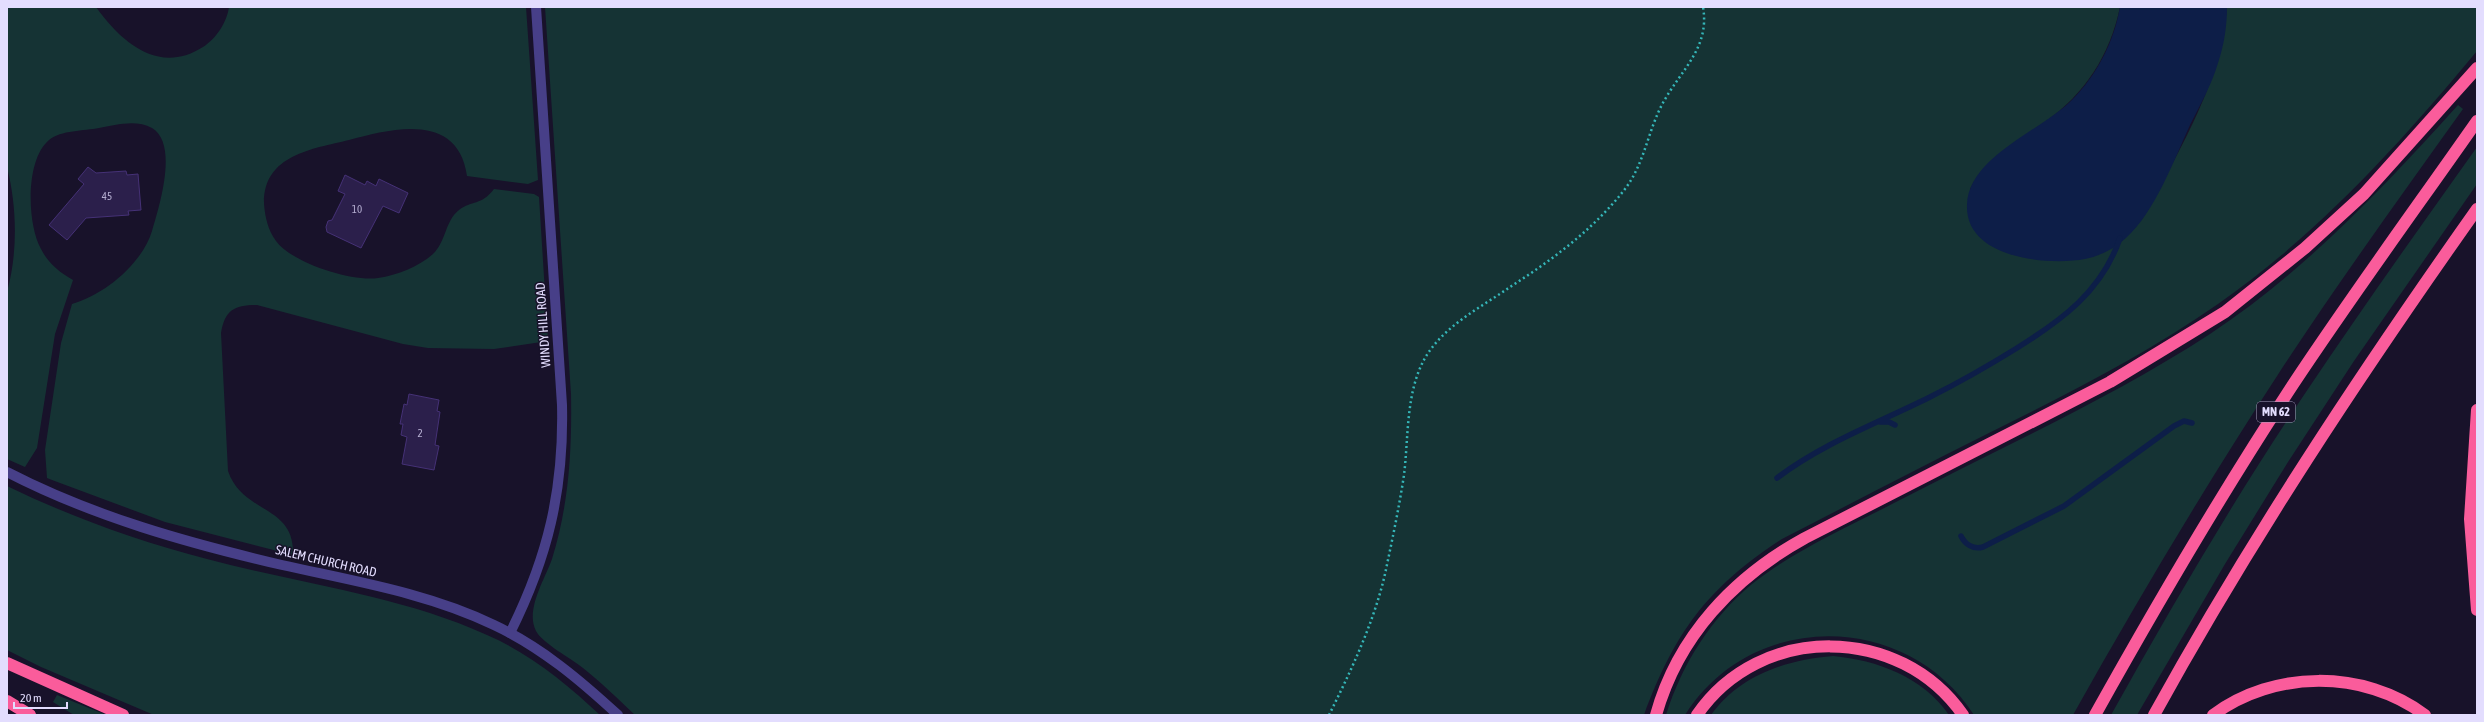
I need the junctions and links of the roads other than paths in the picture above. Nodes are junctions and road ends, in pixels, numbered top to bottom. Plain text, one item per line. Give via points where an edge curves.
1 (536, 7) edge
2 (2477, 68) edge
3 (2477, 121) edge
4 (2477, 209) edge
5 (2477, 410) edge
6 (7, 472) edge
7 (2477, 610) edge
8 (510, 633) junction
9 (7, 663) edge
10 (7, 701) edge
11 (30, 715) edge
12 (123, 715) edge
13 (618, 715) edge
14 (1656, 715) edge
15 (1697, 715) edge
16 (1963, 715) edge
17 (2095, 715) edge
18 (2154, 715) edge
19 (2213, 715) edge
20 (2425, 715) edge

1 - 8 street, WINDY HILL ROAD via 562,405 562,464 554,513 543,556
2 - 14 highway via 2364,194 2293,258 2225,312 2110,382 1805,538 1757,568 1722,600 1689,640 1669,678
3 - 17 highway, MN 62 via 2256,443 2173,578
4 - 18 highway via 2370,362 2300,469
5 - 7 highway via 2470,519
6 - 8 street, SALEM CHURCH ROAD via 64,499 162,534 415,596 473,615
8 - 13 street, SALEM CHURCH ROAD via 563,667
9 - 12 highway
10 - 11 highway
15 - 16 highway via 1724,684 1757,663 1790,650 1833,645 1872,651 1905,663 1940,688
19 - 20 highway via 2265,688 2295,682 2318,681 2347,683 2371,689 2402,701

